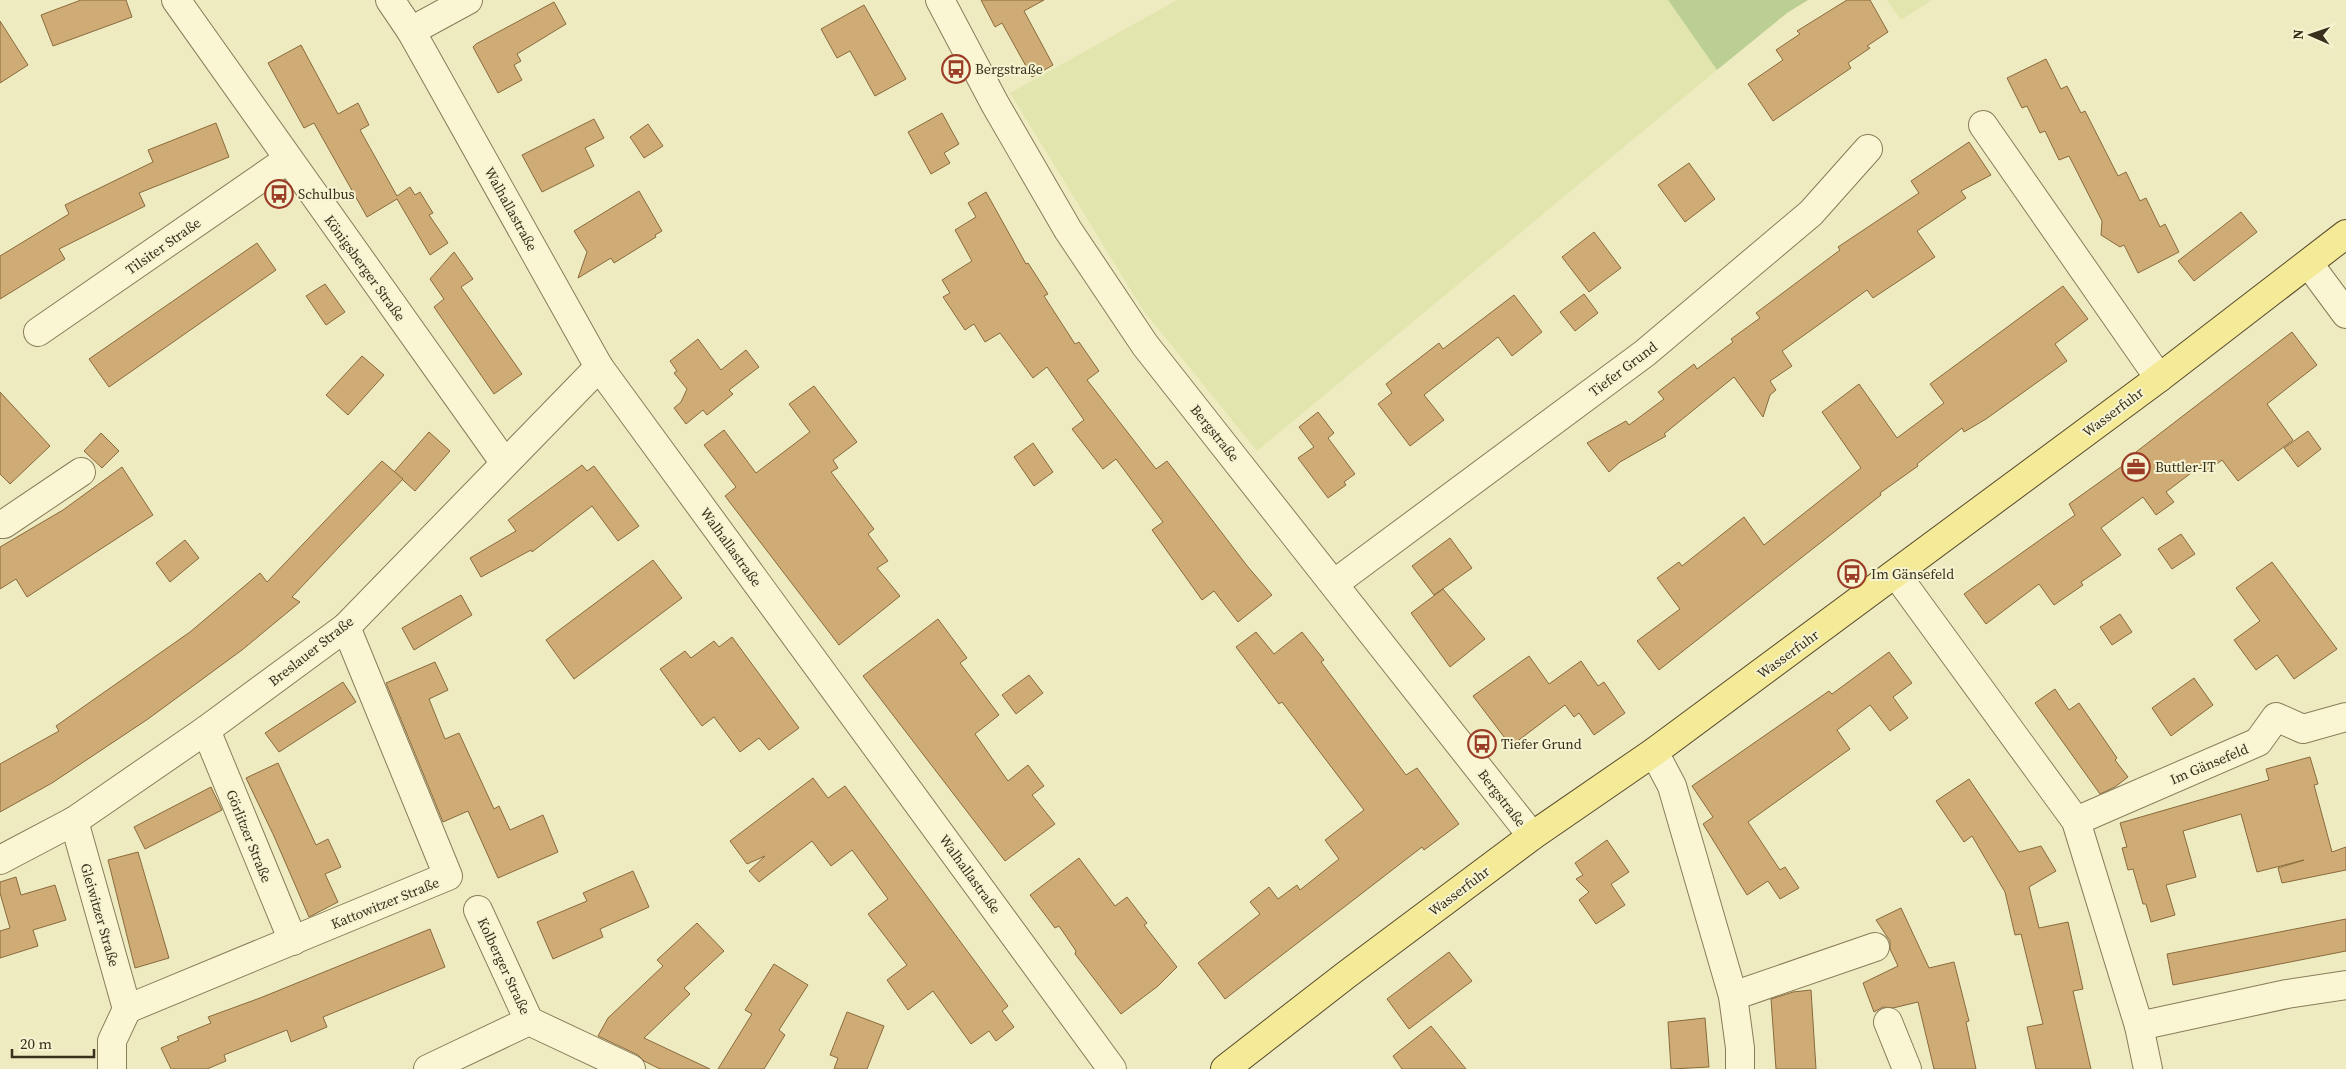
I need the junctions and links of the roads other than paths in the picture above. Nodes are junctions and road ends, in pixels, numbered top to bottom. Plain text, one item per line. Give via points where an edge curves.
1 (176, 0) edge
2 (390, 0) edge
3 (468, 0) edge
4 (940, 0) edge
5 (411, 31) junction
6 (1983, 125) dead end
7 (1868, 149) dead end
8 (287, 160) junction
9 (2346, 234) edge
10 (2309, 264) junction
11 (2346, 314) edge
12 (38, 332) dead end
13 (599, 367) junction
14 (2159, 378) junction
15 (504, 462) junction
16 (81, 472) dead end
17 (0, 524) edge
18 (1896, 574) junction
19 (1335, 583) junction
20 (346, 627) junction
21 (2346, 717) edge
22 (206, 730) junction
23 (1654, 752) junction
24 (74, 821) junction
25 (2076, 822) junction
26 (1532, 836) junction
27 (0, 860) edge
28 (478, 910) dead end
29 (293, 941) junction
30 (1875, 947) dead end
31 (2346, 984) edge
32 (1733, 996) junction
33 (127, 1009) junction
34 (529, 1022) junction
35 (1888, 1022) dead end
36 (2139, 1026) junction
37 (112, 1069) edge
38 (428, 1069) edge
39 (631, 1069) edge
40 (1112, 1069) edge
41 (1225, 1069) edge
42 (1740, 1069) edge
43 (1907, 1069) edge
44 (2148, 1069) edge

1 - 8 street, Königsberger Straße
2 - 5 street, Walhallastraße
3 - 5 street
4 - 19 street, Bergstraße via 1068,230 1145,345
5 - 13 street, Walhallastraße
6 - 14 street
7 - 19 street, Tiefer Grund via 1811,213 1645,353
8 - 12 street, Tilsiter Straße
8 - 15 street, Königsberger Straße
9 - 10 main road, Wasserfuhr
10 - 11 street
10 - 14 main road, Wasserfuhr
13 - 15 street, Breslauer Straße
13 - 40 street, Walhallastraße
14 - 18 main road, Wasserfuhr
15 - 20 street, Breslauer Straße
16 - 17 street
18 - 23 main road, Wasserfuhr
18 - 25 street
19 - 26 street, Bergstraße
20 - 22 street, Breslauer Straße
20 - 29 street, Kattowitzer Straße via 448,876
21 - 25 street, Im Gänsefeld via 2303,729 2276,717 2258,742
22 - 24 street, Breslauer Straße
22 - 29 street, Görlitzer Straße
23 - 26 main road, Wasserfuhr
23 - 32 street via 1672,786
24 - 27 street, Breslauer Straße
24 - 33 street, Gleiwitzer Straße
25 - 36 street
26 - 41 main road, Wasserfuhr
28 - 34 street, Kolberger Straße
29 - 33 street, Kattowitzer Straße
30 - 32 street
31 - 36 street
32 - 42 street
33 - 37 street via 112,1041
34 - 38 street, Kolberger Straße
34 - 39 street, Kolberger Straße
35 - 43 street
36 - 44 street

